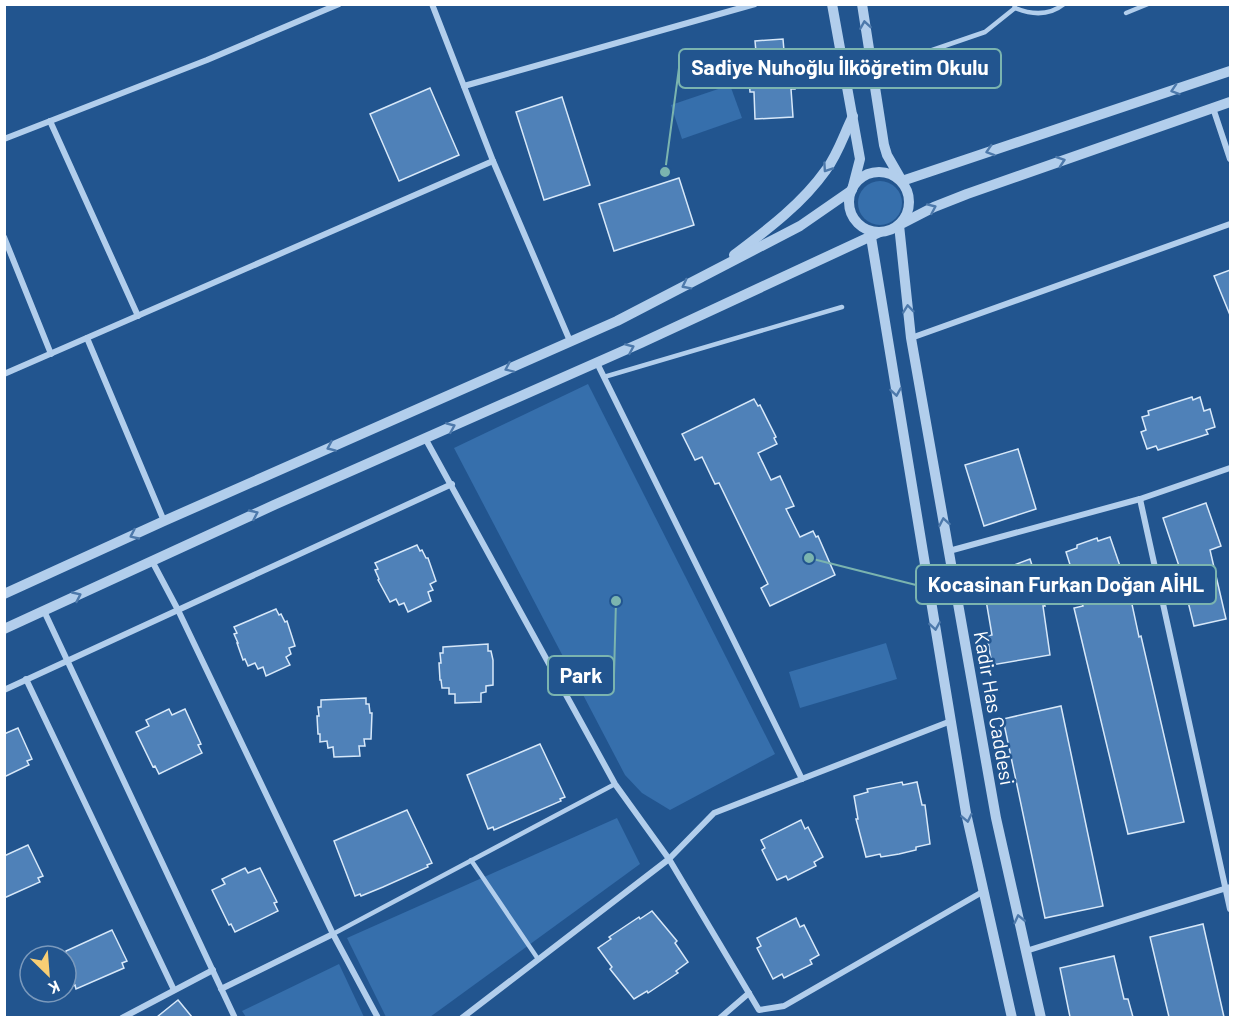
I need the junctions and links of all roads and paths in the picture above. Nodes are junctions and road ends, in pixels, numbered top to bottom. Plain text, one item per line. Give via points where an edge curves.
1 (339, 4) edge
2 (432, 4) edge
3 (755, 4) edge
4 (832, 4) edge
5 (862, 4) edge
6 (1064, 4) edge
7 (1149, 4) edge
8 (1015, 6) edge
9 (1126, 13) dead end
10 (872, 71) junction
11 (1230, 71) edge
12 (464, 86) junction
13 (1230, 102) edge
14 (1213, 108) junction
15 (853, 116) junction
16 (50, 121) junction
17 (4, 139) edge
18 (1230, 159) edge
19 (493, 161) junction
20 (902, 181) junction
21 (852, 190) junction
22 (1230, 224) edge
23 (899, 225) junction
24 (873, 233) junction
25 (4, 237) edge
26 (712, 272) junction
27 (842, 307) dead end
28 (138, 316) junction
29 (87, 338) junction
30 (911, 338) junction
31 (570, 341) junction
32 (51, 354) junction
33 (597, 363) junction
34 (4, 374) edge
35 (604, 378) junction
36 (425, 438) junction
37 (1230, 468) edge
38 (452, 484) junction
39 (1140, 499) junction
40 (164, 521) junction
41 (949, 551) junction
42 (152, 561) junction
43 (4, 594) edge
44 (178, 610) junction
45 (44, 611) junction
46 (4, 629) edge
47 (66, 661) junction
48 (26, 680) junction
49 (4, 690) edge
50 (951, 721) junction
51 (802, 779) junction
52 (615, 784) junction
53 (669, 859) junction
54 (471, 860) junction
55 (1228, 888) edge
56 (984, 891) junction
57 (1230, 909) edge
58 (333, 934) junction
59 (1026, 951) junction
60 (538, 959) junction
61 (213, 970) junction
62 (221, 989) junction
63 (174, 990) junction
64 (749, 993) junction
65 (122, 1017) edge
66 (235, 1017) edge
67 (378, 1017) edge
68 (462, 1017) edge
69 (720, 1017) edge
70 (1012, 1017) edge
71 (1041, 1017) edge

1 - 16 street
2 - 12 street
3 - 12 street
4 - 15 street
10 -> 5 street
6 - 8 lane via 1042,14
7 - 9 lane
8 - 10 lane via 985,32
10 - 20 street via 884,145
11 -> 20 street
12 - 19 street
13 - 14 street
14 - 18 street
23 -> 14 street via 966,194
15 - 21 street via 859,166
15 -> 26 street via 831,163 811,190 782,218
16 - 17 street
16 - 28 street
19 - 28 street
19 - 31 street
20 - 21 street via 874,173 857,182
20 - 23 street via 909,208
21 - 24 street via 849,199 854,219
21 - 26 street via 800,225
22 - 30 street
23 - 24 street
30 -> 23 street, Kadir Has Caddesi
33 -> 24 street
24 -> 50 street
25 - 32 street
26 -> 31 street
27 - 35 lane
28 - 29 street
29 - 32 street
29 - 40 street
41 -> 30 street, Kadir Has Caddesi
31 -> 40 street
32 - 34 street
33 - 35 street
36 -> 33 street
35 - 51 street
36 - 38 street
42 -> 36 street
37 - 39 street
38 - 44 street
38 - 52 street
39 - 41 street
39 - 55 street
40 -> 43 street
59 -> 41 street, Kadir Has Caddesi via 996,818
42 - 44 street
45 -> 42 street
44 - 47 street
44 - 58 street
45 - 46 street
45 - 47 street
47 - 48 street
47 - 61 street
48 - 49 street
48 - 63 street
50 - 51 street
50 -> 56 street
51 - 53 street via 714,813
52 - 53 street
52 - 54 lane
53 - 60 street
53 - 64 street
54 - 58 lane
54 - 60 lane
55 - 57 street
55 - 59 street
56 - 64 street via 784,1006 759,1010
56 - 70 street
58 - 62 street
58 - 67 street
59 - 71 street, Kadir Has Caddesi
60 - 68 street
61 - 62 street
61 - 63 street
62 - 66 street
63 - 65 street
64 - 69 street

